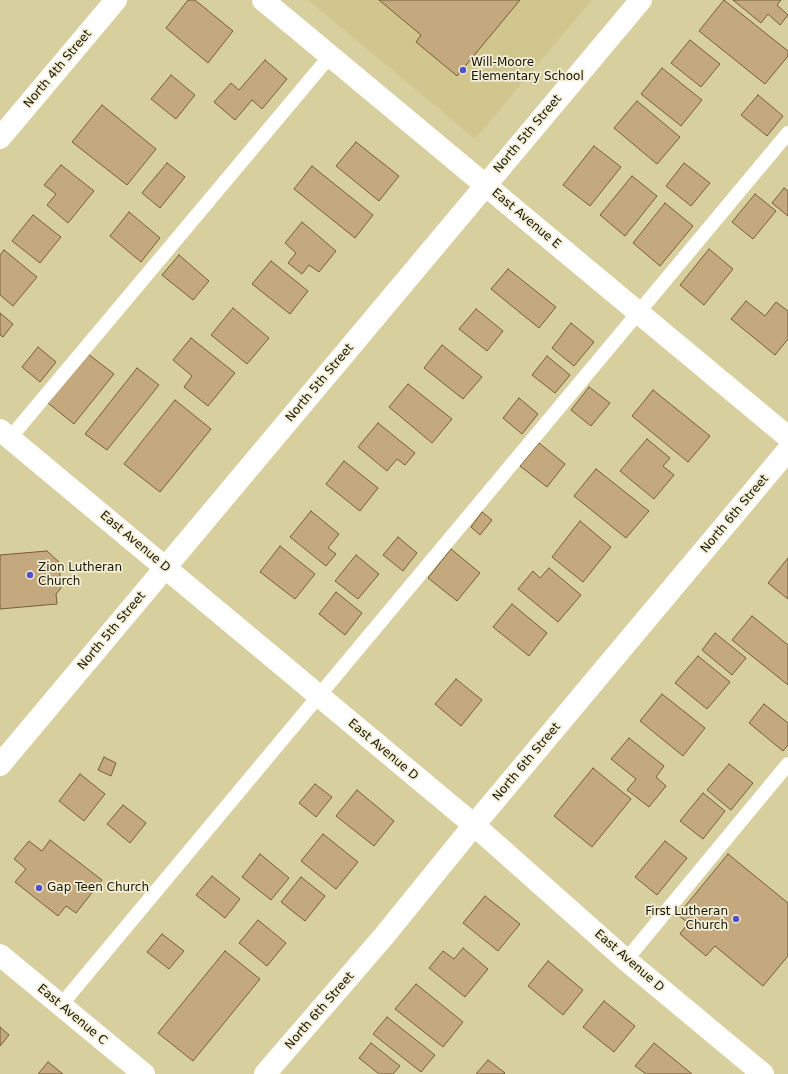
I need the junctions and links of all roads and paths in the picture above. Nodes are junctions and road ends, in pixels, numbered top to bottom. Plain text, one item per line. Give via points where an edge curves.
1 (116, 0) edge
2 (263, 0) edge
3 (641, 0) edge
4 (330, 56) junction
5 (788, 134) edge
6 (0, 138) edge
7 (486, 185) junction
8 (639, 312) junction
9 (5, 434) edge
10 (788, 438) edge
11 (788, 450) edge
12 (165, 568) junction
13 (319, 696) junction
14 (788, 764) edge
15 (0, 765) edge
16 (474, 825) junction
17 (0, 955) edge
18 (626, 960) junction
19 (60, 1005) junction
20 (144, 1074) edge
21 (265, 1074) edge
22 (763, 1074) edge

1 - 6 street, North 4th Street
2 - 4 street, East Avenue E
3 - 7 street, North 5th Street
4 - 7 street, East Avenue E
4 - 9 lane
5 - 8 lane
7 - 8 street, East Avenue E
7 - 12 street, North 5th Street
8 - 10 street, East Avenue E
8 - 13 lane
9 - 12 street, East Avenue D
11 - 16 street, North 6th Street
12 - 13 street, East Avenue D
12 - 15 street, North 5th Street
13 - 16 street, East Avenue D
13 - 19 lane
14 - 18 lane
16 - 18 street, East Avenue D
16 - 21 street, North 6th Street via 384,936
17 - 19 street, East Avenue C
18 - 22 street, East Avenue D
19 - 20 street, East Avenue C

